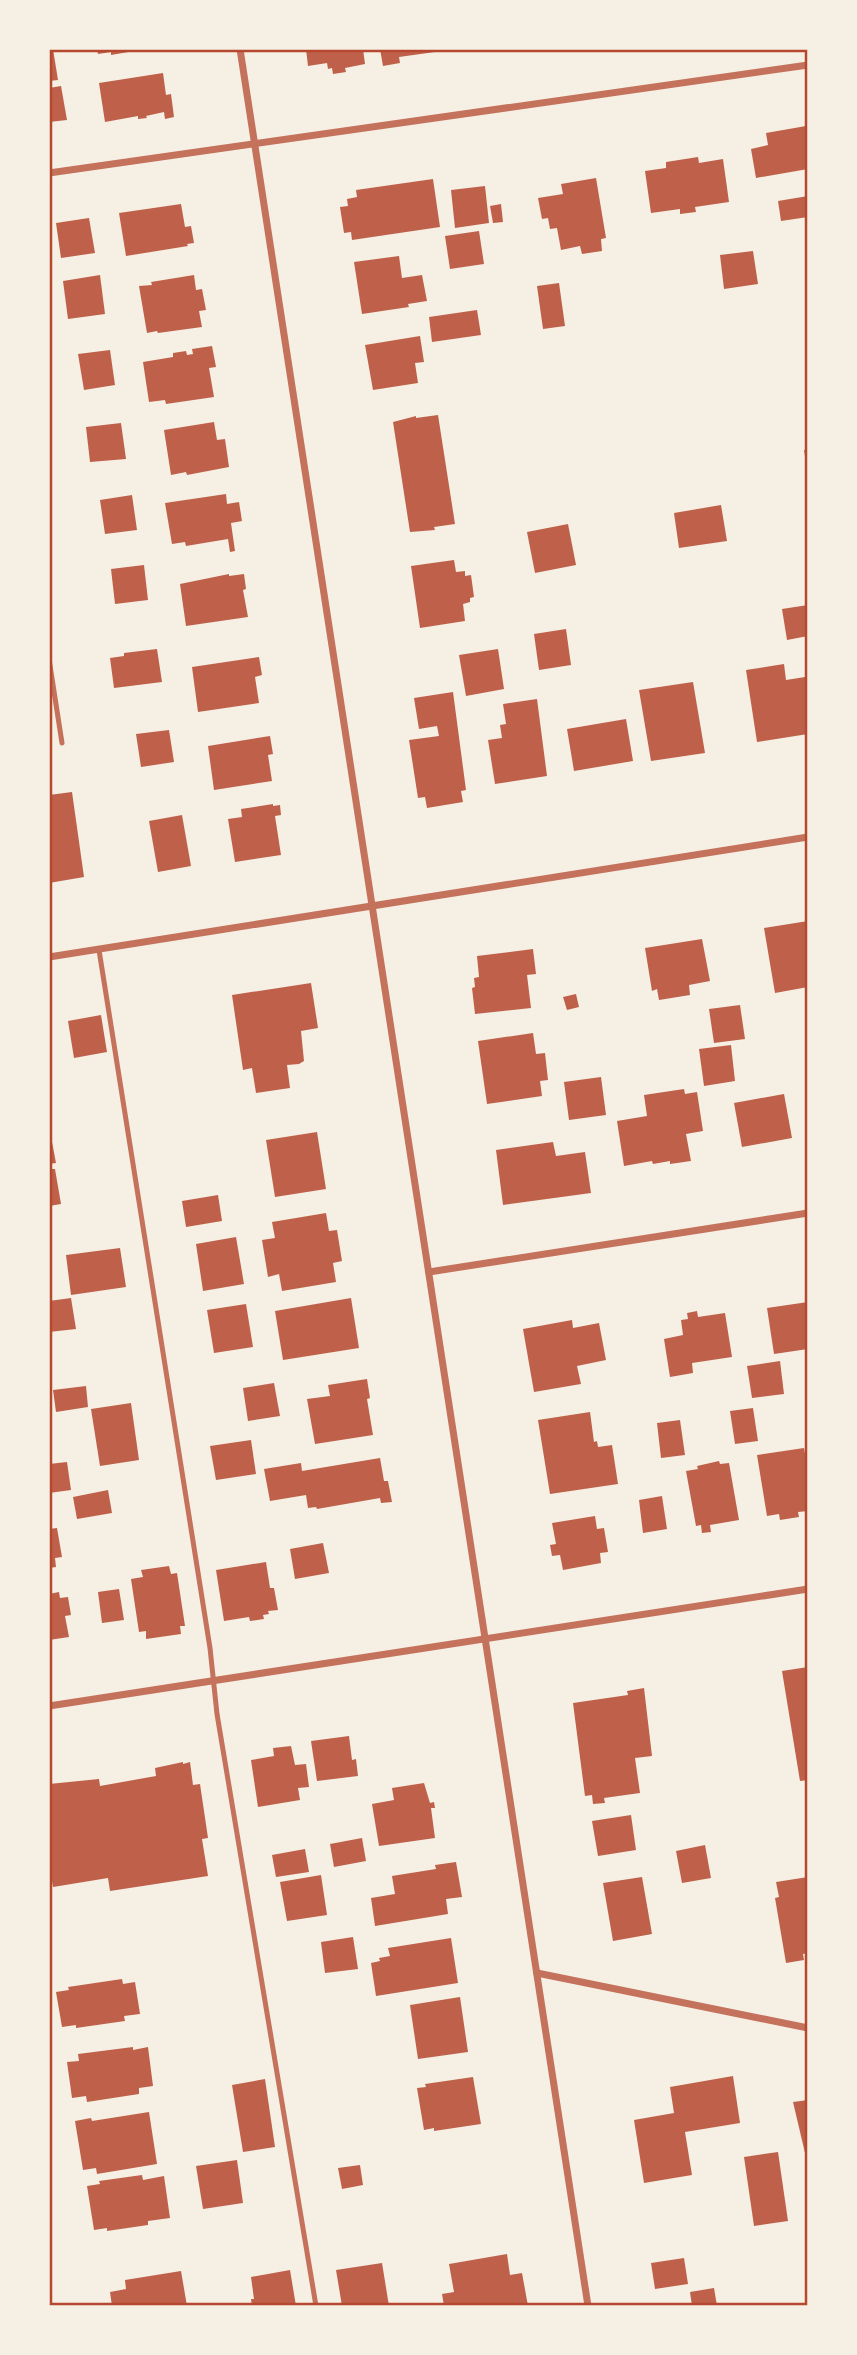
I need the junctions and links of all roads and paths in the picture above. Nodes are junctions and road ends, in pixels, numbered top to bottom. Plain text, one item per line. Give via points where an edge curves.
1 (240, 49) edge
2 (808, 65) edge
3 (254, 145) junction
4 (49, 173) edge
5 (49, 659) edge
6 (62, 743) dead end
7 (808, 837) edge
8 (372, 906) junction
9 (99, 950) junction
10 (49, 957) edge
11 (808, 1213) edge
12 (429, 1272) junction
13 (808, 1589) edge
14 (486, 1640) junction
15 (213, 1681) junction
16 (49, 1706) edge
17 (537, 1973) junction
18 (808, 2028) edge
19 (316, 2306) edge
20 (588, 2306) edge

1 - 3 street
2 - 3 street
3 - 4 street
3 - 8 street
5 - 6 lane
7 - 8 street
8 - 9 street
8 - 12 street
9 - 10 street
9 - 15 lane
11 - 12 street
12 - 14 street
13 - 14 street
14 - 15 street
14 - 17 street
15 - 16 street
15 - 19 lane
17 - 18 street
17 - 20 street

